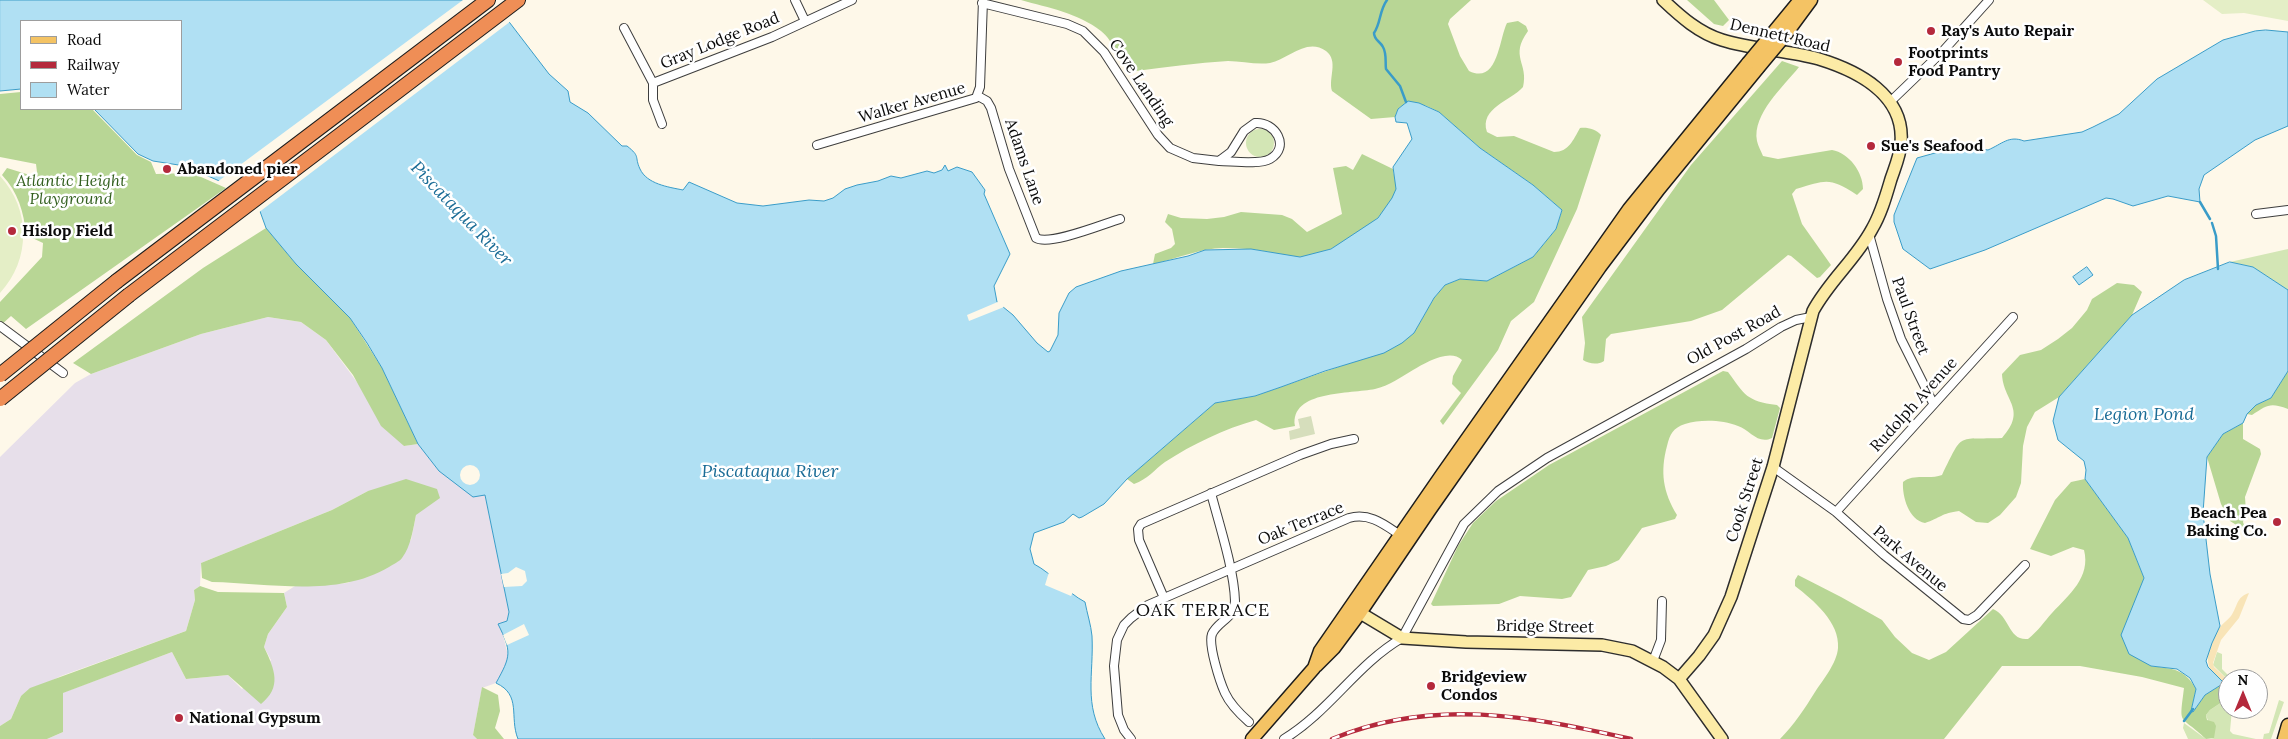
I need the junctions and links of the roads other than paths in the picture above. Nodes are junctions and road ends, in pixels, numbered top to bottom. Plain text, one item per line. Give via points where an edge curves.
1 (488, 0) edge
2 (518, 0) edge
3 (795, 0) edge
4 (852, 0) edge
5 (1663, 0) edge
6 (1800, 0) edge
7 (1812, 0) edge
8 (1989, 0) edge
9 (982, 2) edge
10 (805, 21) junction
11 (624, 28) dead end
12 (1777, 36) junction
13 (653, 82) junction
14 (978, 96) junction
15 (1891, 101) junction
16 (662, 124) dead end
17 (817, 145) dead end
18 (1219, 161) junction
19 (2288, 210) edge
20 (2256, 214) dead end
21 (1120, 219) dead end
22 (1869, 234) junction
23 (1811, 317) junction
24 (2013, 317) dead end
25 (0, 326) edge
26 (63, 373) dead end
27 (0, 374) edge
28 (0, 399) edge
29 (1933, 403) junction
30 (1354, 439) dead end
31 (1773, 468) junction
32 (1211, 493) junction
33 (1836, 512) junction
34 (1405, 538) junction
35 (2025, 565) dead end
36 (1230, 569) junction
37 (1164, 598) junction
38 (1662, 601) dead end
39 (1355, 610) junction
40 (1402, 638) junction
41 (1653, 660) junction
42 (1679, 679) junction
43 (1249, 722) dead end
44 (2288, 725) edge
45 (1131, 739) edge
46 (1252, 739) edge
47 (1284, 739) edge
48 (1722, 739) edge
49 (2284, 739) edge

1 - 27 highway, bridge via 117,281
2 - 28 highway, bridge via 129,296
3 - 10 street
4 - 10 street, Gray Lodge Road
5 - 15 main road, Dennett Road via 1707,34 1746,46 1818,59 1857,75
6 - 12 main road
7 - 12 main road
8 - 15 street via 1944,50
9 - 14 street, Walker Avenue
9 - 18 street, Cove Landing via 1083,31 1104,52 1158,135 1170,148 1193,158
10 - 13 street, Gray Lodge Road via 772,37
11 - 13 street
12 - 34 main road, bridge via 1629,209
13 - 16 street via 653,100
14 - 17 street, Walker Avenue
14 - 21 street, Adams Lane via 991,108 1034,236 1045,241 1061,238
15 - 22 main road via 1900,123 1901,144 1890,186
18 - 18 street, Cove Landing via 1268,160 1277,153 1280,138 1268,125 1256,123 1244,131 1231,152
19 - 20 street
22 - 23 main road via 1824,292
22 - 29 street, Paul Street via 1901,339
23 - 31 main road, Cook Street
23 - 40 street, Old Post Road via 1781,327 1548,458 1498,491 1464,524
24 - 29 street, Rudolph Avenue
25 - 26 street
29 - 33 street, Rudolph Avenue
30 - 32 street via 1305,453
31 - 33 street, Park Avenue
31 - 42 main road, Cook Street via 1721,622
32 - 36 street
32 - 37 street via 1149,518 1139,526 1142,550
33 - 35 street, Park Avenue via 1963,619 1969,620 1977,615
34 - 36 street, Oak Terrace via 1375,519 1354,517
34 - 39 main road
34 - 39 main road via 1375,591
36 - 37 street, Oak Terrace
36 - 43 street via 1234,608 1213,633 1211,647 1225,693
37 - 45 street, Oak Terrace via 1140,610 1124,625 1115,647 1114,685 1118,717
38 - 41 street via 1661,640
39 - 40 main road, Bridge Street
39 - 46 main road via 1320,651 1314,668
40 - 41 main road, Bridge Street via 1602,645 1632,651
40 - 47 street via 1384,649 1317,715
41 - 42 main road, Bridge Street
42 - 48 main road, Bridge Street
44 - 49 main road

